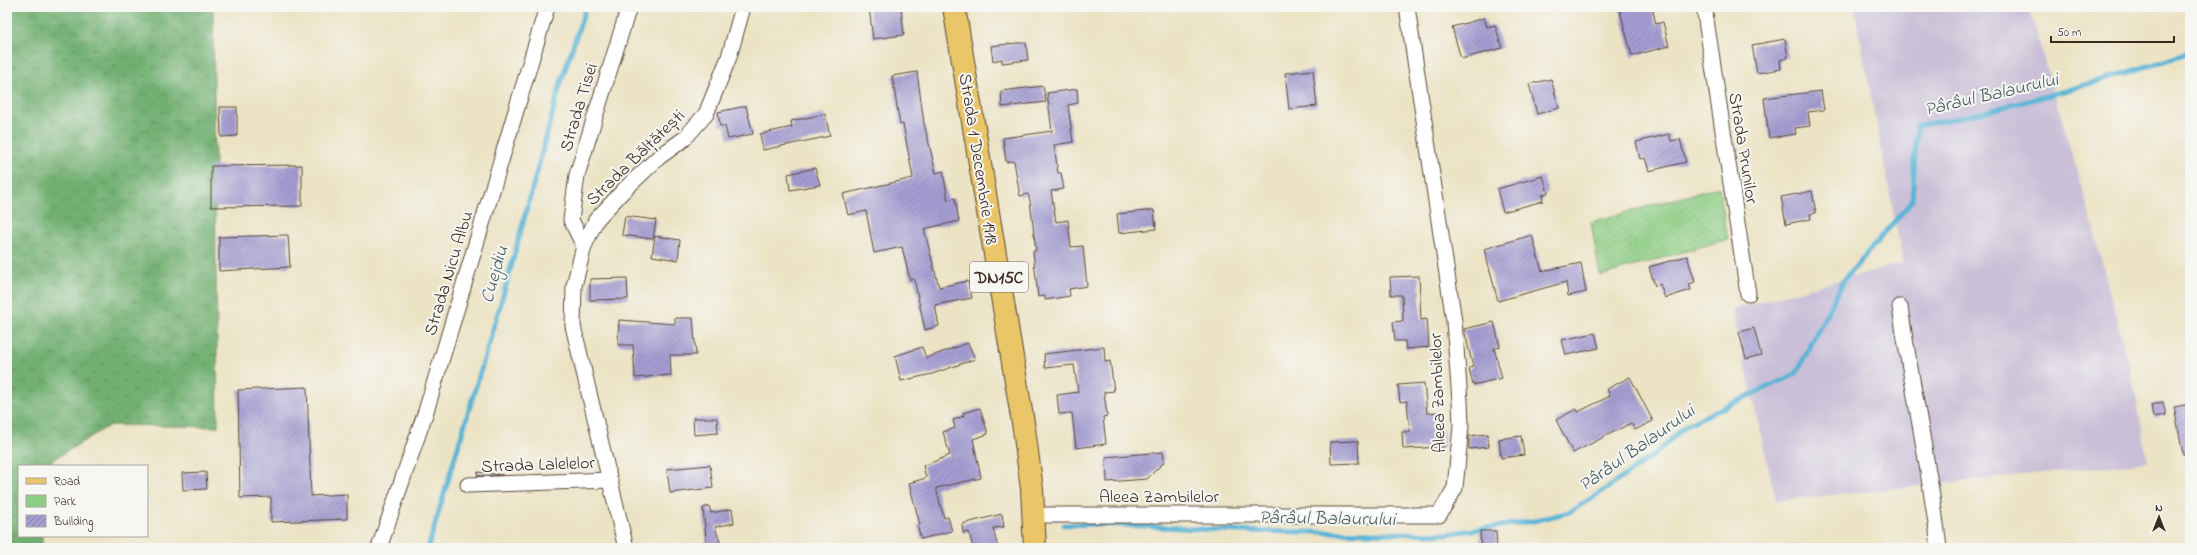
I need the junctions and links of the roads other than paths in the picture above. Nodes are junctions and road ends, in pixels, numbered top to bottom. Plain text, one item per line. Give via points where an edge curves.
1 (547, 7) edge
2 (629, 7) edge
3 (743, 7) edge
4 (954, 7) edge
5 (1407, 7) edge
6 (1704, 7) edge
7 (584, 246) junction
8 (1748, 294) dead end
9 (1900, 307) dead end
10 (610, 480) junction
11 (468, 485) dead end
12 (1034, 515) junction
13 (379, 548) edge
14 (626, 548) edge
15 (1034, 548) edge
16 (1939, 548) edge

1 - 13 street, Strada Nicu Albu via 429,403
2 - 7 street, Strada Tisei via 577,175 571,220
3 - 7 street, Strada Bălțătești via 729,57 706,114 684,139 659,157 596,220
4 - 12 main road, Strada 1 Decembrie 1918 / DN15C via 1024,429
5 - 12 street, Aleea Zambilelor via 1454,320 1460,401 1461,426 1456,482 1439,515
6 - 8 street, Strada Prunilor
7 - 10 street, Strada Bălțătești via 574,286 573,326
9 - 16 street via 1933,497
10 - 11 street, Strada Lalelelor
10 - 14 street, Strada Bălțătești
12 - 15 main road, Strada 1 Decembrie 1918 / DN15C

